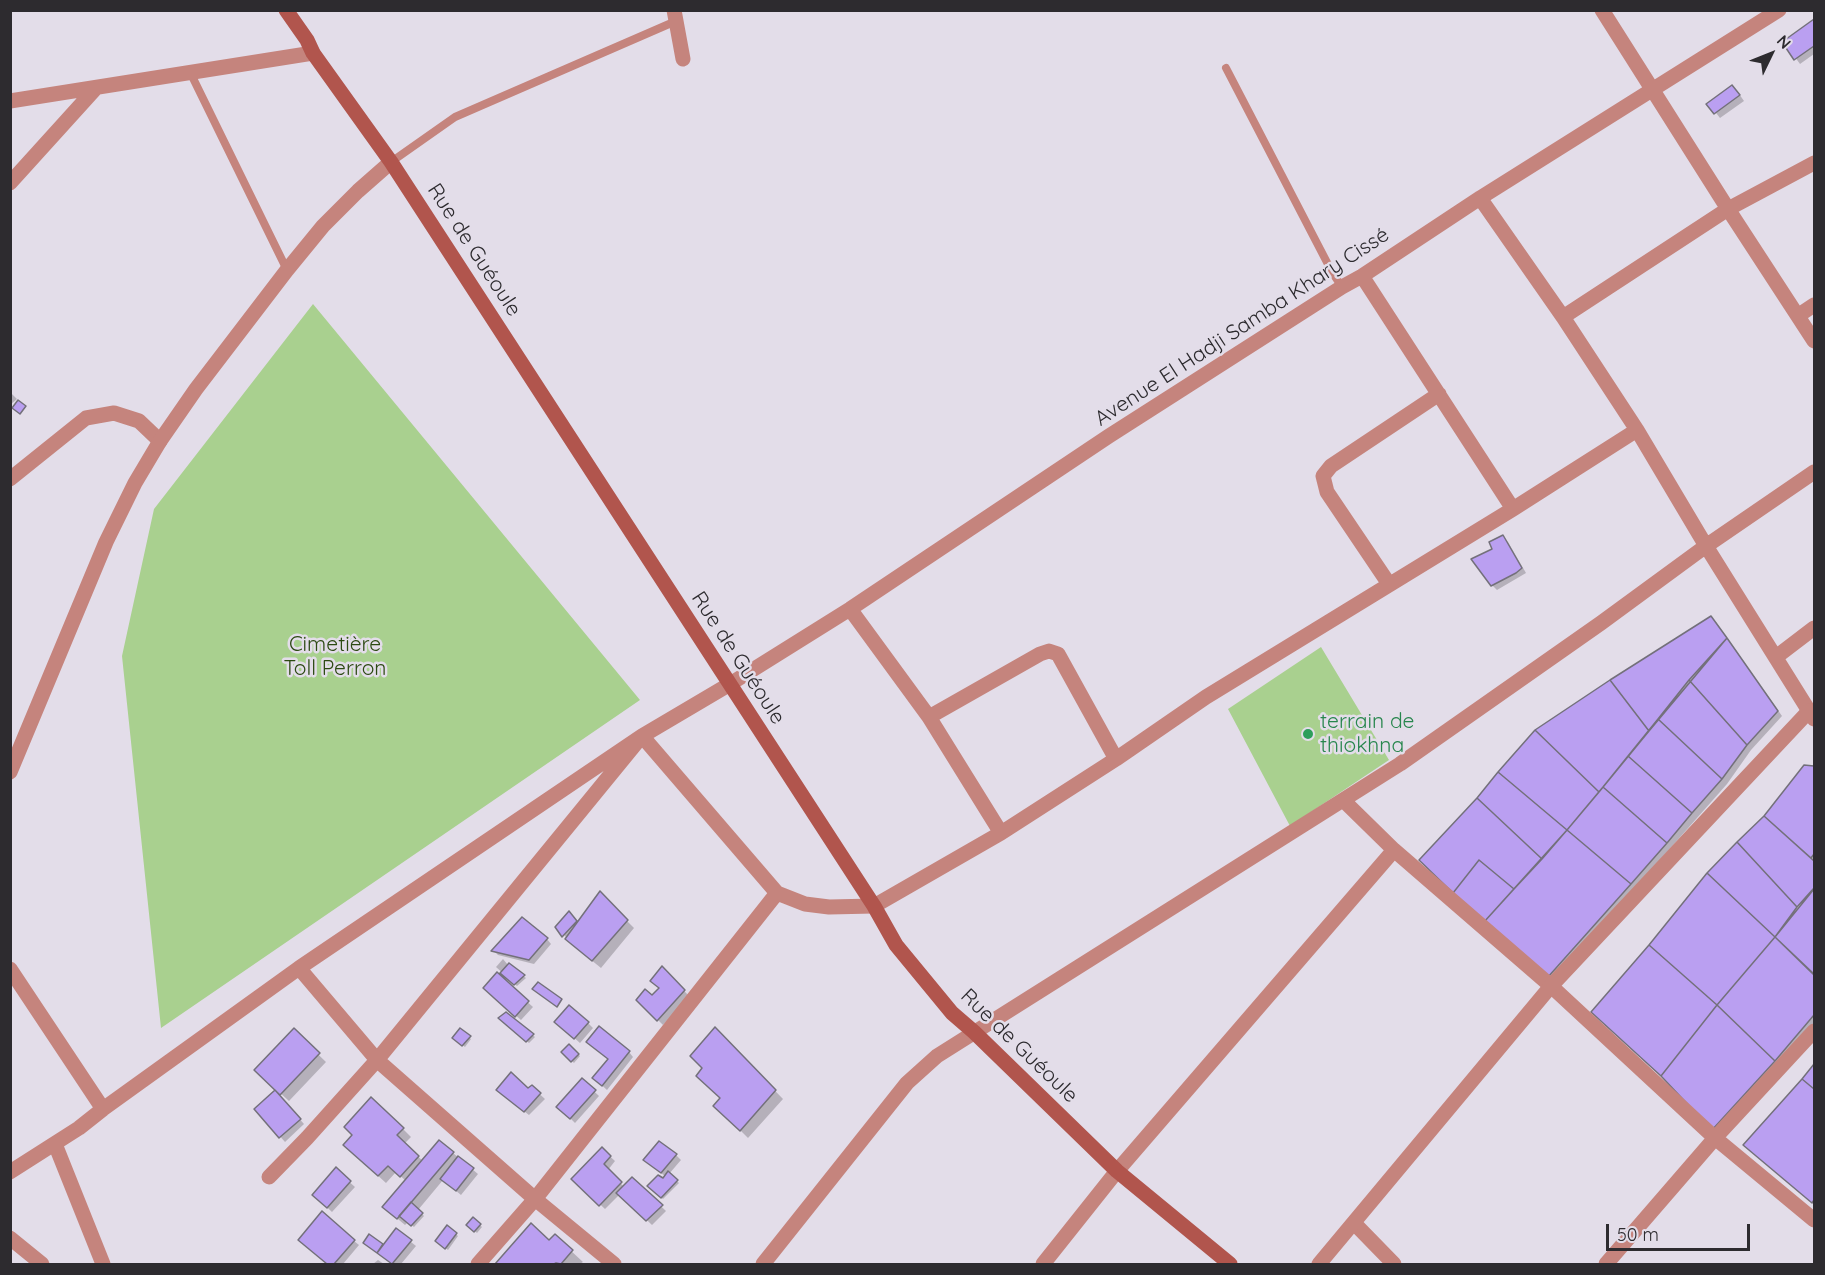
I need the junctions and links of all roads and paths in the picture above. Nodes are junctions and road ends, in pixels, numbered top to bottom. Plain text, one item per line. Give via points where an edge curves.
1 (286, 10) edge
2 (1602, 10) edge
3 (1779, 10) edge
4 (675, 16) edge
5 (314, 53) junction
6 (683, 59) dead end
7 (1226, 68) dead end
8 (190, 72) junction
9 (96, 88) junction
10 (1653, 89) junction
11 (10, 101) edge
12 (391, 162) junction
13 (1815, 163) edge
14 (10, 183) edge
15 (1480, 198) junction
16 (1728, 209) junction
17 (287, 270) junction
18 (1362, 276) junction
19 (1342, 287) junction
20 (1815, 305) edge
21 (1799, 315) junction
22 (1563, 317) junction
23 (1815, 340) edge
24 (1439, 394) junction
25 (1637, 430) junction
26 (160, 441) junction
27 (1815, 472) edge
28 (10, 479) edge
29 (1513, 509) junction
30 (1706, 546) junction
31 (1389, 584) junction
32 (850, 609) junction
33 (1815, 628) edge
34 (1776, 657) junction
35 (730, 684) junction
36 (1812, 715) edge
37 (929, 717) junction
38 (642, 736) junction
39 (1116, 759) junction
40 (11, 768) edge
41 (1344, 801) junction
42 (1001, 833) junction
43 (1394, 850) junction
44 (777, 893) junction
45 (874, 906) junction
46 (299, 968) junction
47 (10, 969) edge
48 (1551, 986) junction
49 (1815, 1031) edge
50 (974, 1032) junction
51 (377, 1060) junction
52 (103, 1109) junction
53 (1715, 1138) junction
54 (55, 1144) junction
55 (1118, 1171) junction
56 (10, 1172) edge
57 (269, 1177) dead end
58 (536, 1199) junction
59 (1815, 1220) edge
60 (1354, 1222) junction
61 (10, 1238) edge
62 (42, 1264) edge
63 (103, 1264) edge
64 (478, 1264) edge
65 (614, 1264) edge
66 (763, 1264) edge
67 (1043, 1264) edge
68 (1230, 1264) edge
69 (1319, 1264) edge
70 (1395, 1264) edge
71 (1606, 1264) edge

1 - 5 main road, Rue de Guéoule
2 - 10 street
3 - 10 street, Avenue El Hadji Samba Khary Cissé
4 - 6 street
4 - 12 lane via 455,117
5 - 8 street
5 - 12 main road, Rue de Guéoule
7 - 19 lane
8 - 9 street
8 - 17 lane
9 - 11 street
9 - 14 street
10 - 15 street, Avenue El Hadji Samba Khary Cissé
10 - 16 street
12 - 17 street via 324,226
12 - 35 main road, Rue de Guéoule
13 - 16 street
15 - 18 street, Avenue El Hadji Samba Khary Cissé
15 - 22 street
16 - 21 street
16 - 22 street
17 - 26 street
18 - 19 street, Avenue El Hadji Samba Khary Cissé
18 - 24 street
19 - 32 street, Avenue El Hadji Samba Khary Cissé
20 - 21 street
21 - 23 street
22 - 25 street
24 - 29 street
24 - 31 street via 1331,466 1323,476 1327,492
25 - 29 street
25 - 30 street
26 - 28 street via 139,421 114,413 86,418
26 - 40 street via 106,542
27 - 30 street
29 - 31 street
30 - 34 street
30 - 41 street
31 - 39 street via 1206,697
32 - 35 street, Avenue El Hadji Samba Khary Cissé
32 - 37 street
33 - 34 street
34 - 36 street
35 - 38 street, Avenue El Hadji Samba Khary Cissé
35 - 45 main road, Rue de Guéoule
36 - 48 street
37 - 39 street via 1049,651 1058,654
37 - 42 street
38 - 44 street
38 - 46 street, Avenue El Hadji Samba Khary Cissé
38 - 51 street
39 - 42 street
41 - 43 street
41 - 50 street
42 - 45 street
43 - 48 street
43 - 55 street
44 - 45 street via 805,904
44 - 58 street
45 - 50 main road, Rue de Guéoule via 896,945 952,1013
46 - 51 street
46 - 52 street, Avenue El Hadji Samba Khary Cissé
47 - 52 street
48 - 53 street
48 - 60 street
49 - 53 street
50 - 55 main road, Rue de Guéoule
50 - 66 street via 937,1056 907,1083
51 - 57 street
51 - 58 street
52 - 54 street, Avenue El Hadji Samba Khary Cissé
53 - 59 street
53 - 71 street
54 - 56 street, Avenue El Hadji Samba Khary Cissé
54 - 63 street
55 - 67 street
55 - 68 main road, Rue de Guéoule
58 - 64 street
58 - 65 street
60 - 69 street
60 - 70 street
61 - 62 street

